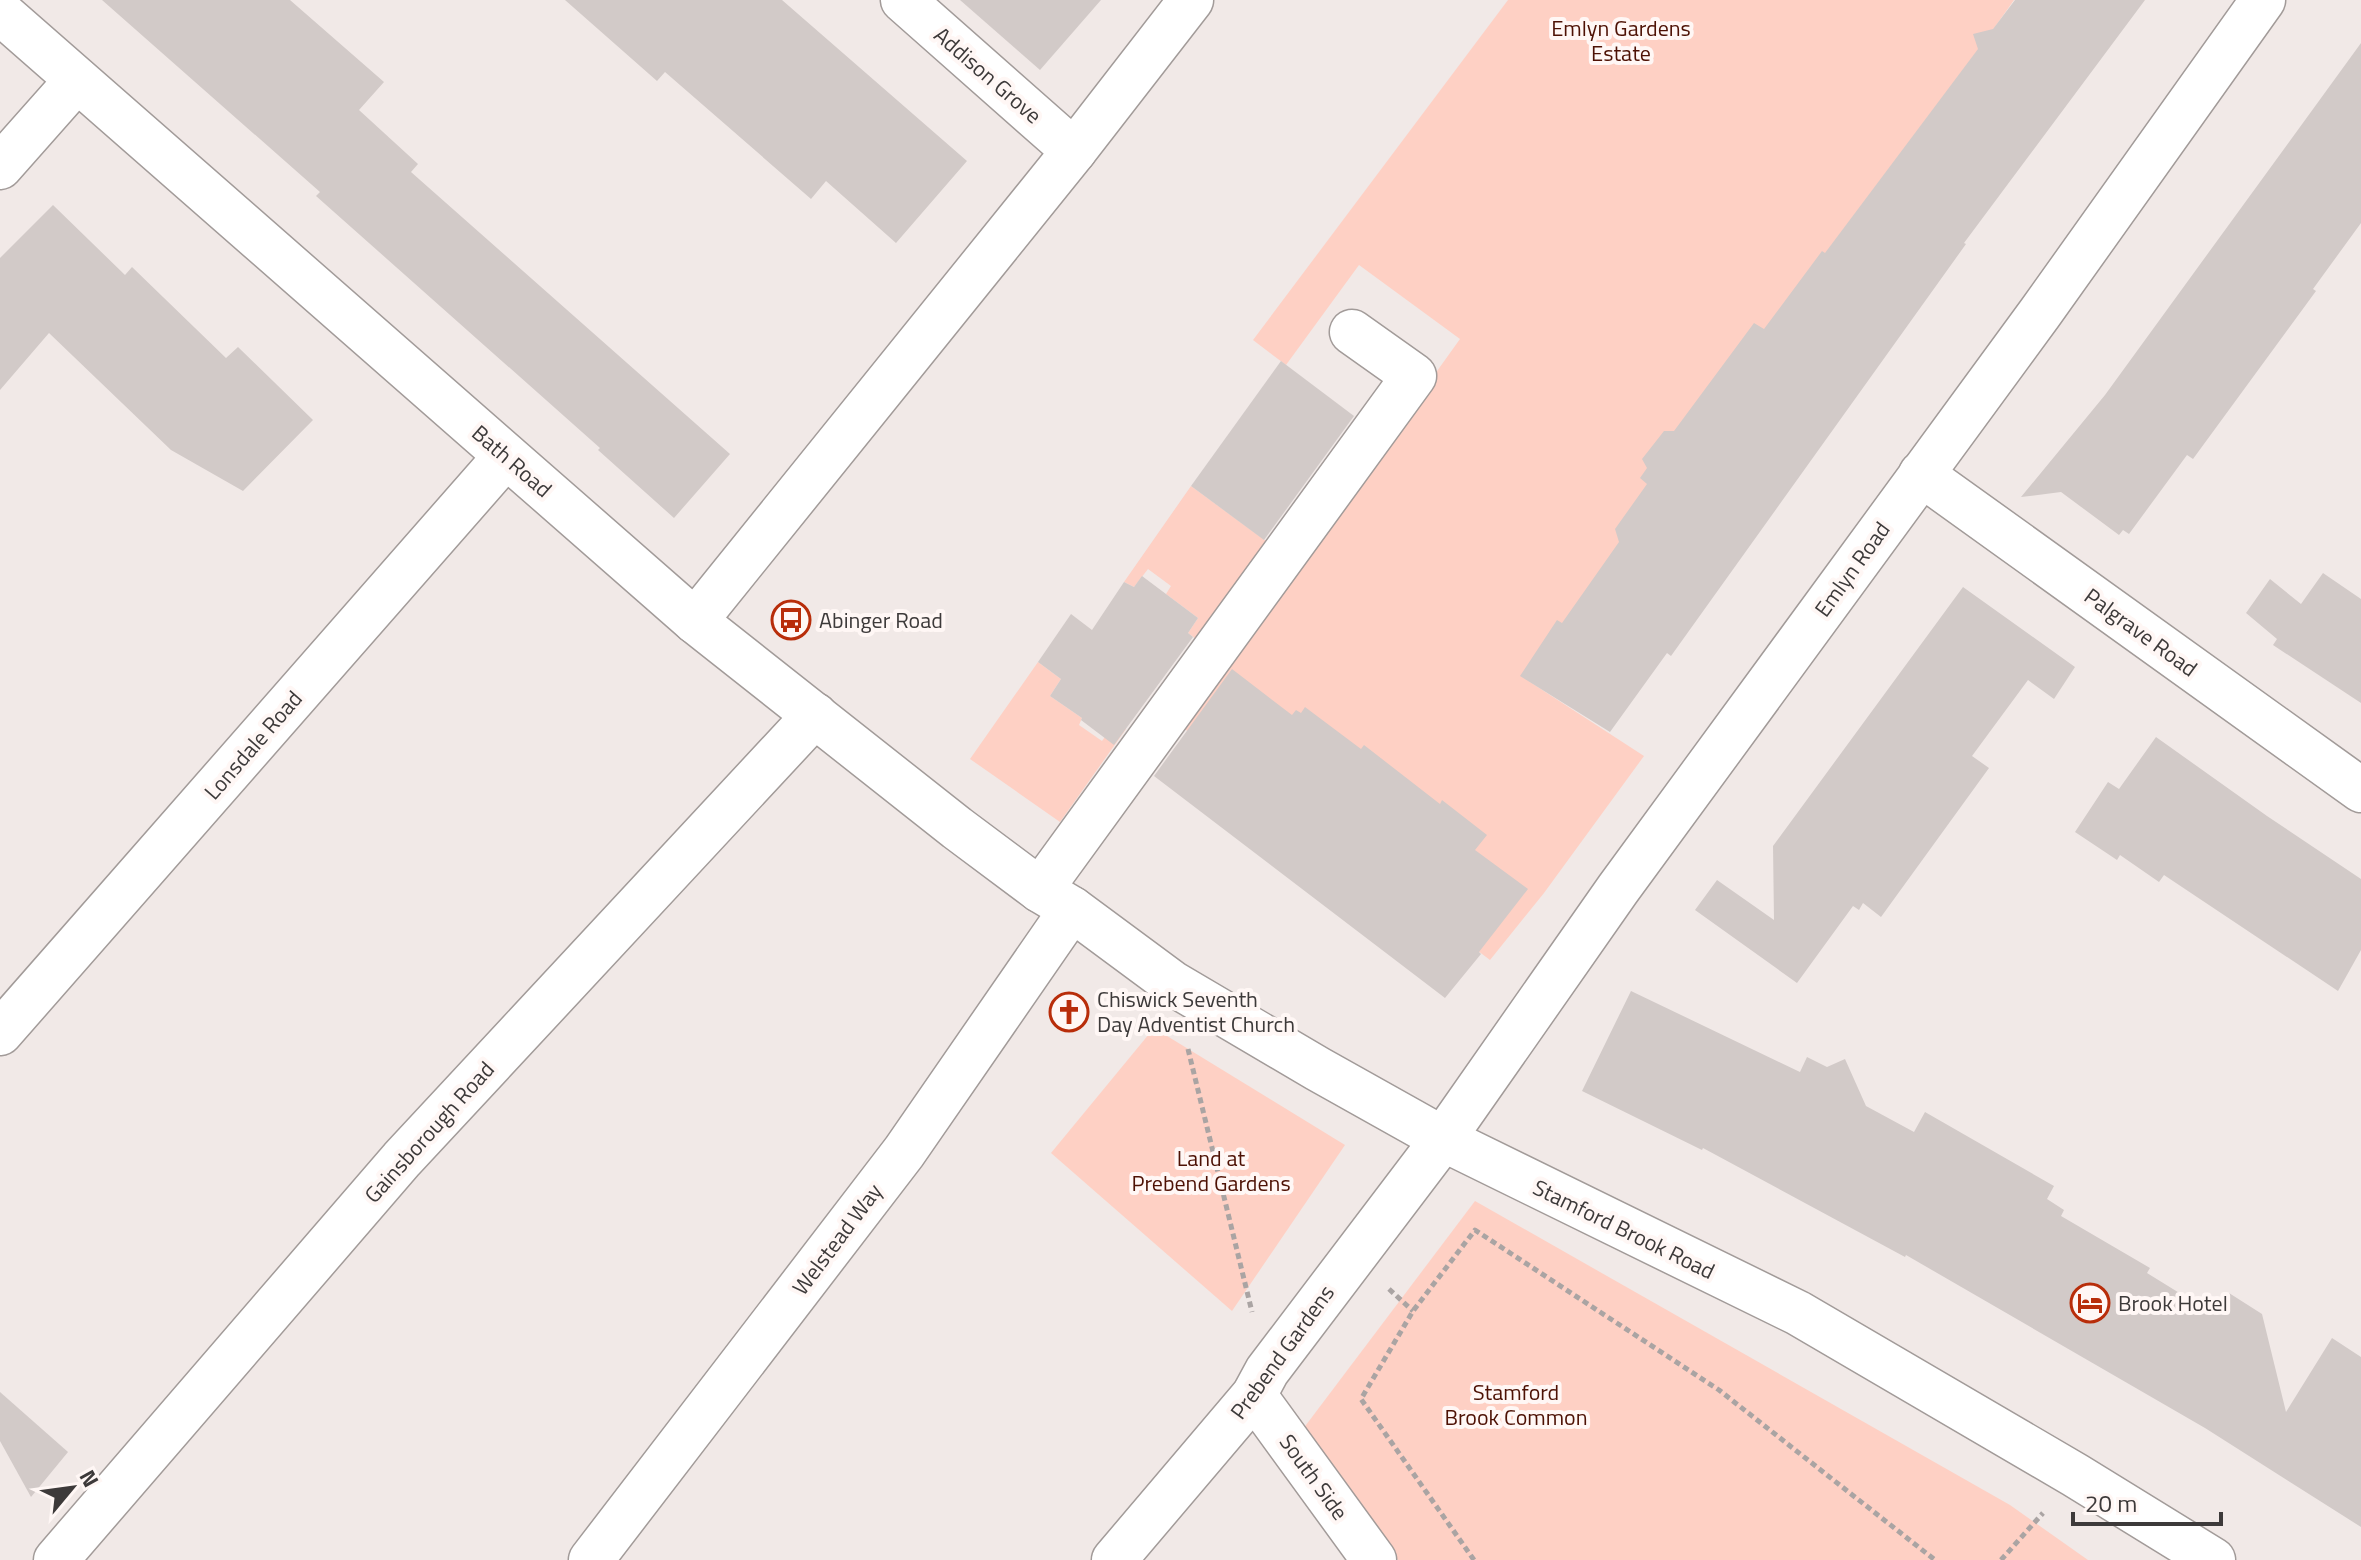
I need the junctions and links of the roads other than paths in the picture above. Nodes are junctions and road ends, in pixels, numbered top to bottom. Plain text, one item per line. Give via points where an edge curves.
1 (903, 0) edge
2 (1191, 0) edge
3 (2263, 0) edge
4 (0, 12) edge
5 (77, 80) junction
6 (1074, 151) junction
7 (0, 167) edge
8 (1352, 332) dead end
9 (506, 456) junction
10 (1921, 474) junction
11 (695, 621) junction
12 (815, 715) junction
13 (2361, 790) edge
14 (1056, 900) junction
15 (0, 1033) edge
16 (1443, 1139) junction
17 (1260, 1383) junction
18 (56, 1560) edge
19 (591, 1560) edge
20 (1114, 1560) edge
21 (1374, 1560) edge
22 (2213, 1560) edge

1 - 6 street, Addison Grove
2 - 6 street
3 - 10 street, Emlyn Road
4 - 5 street, Bath Road
5 - 7 street
5 - 9 street, Bath Road
6 - 11 street
8 - 14 street, Welstead Way via 1414,376
9 - 11 street, Bath Road
9 - 15 street, Lonsdale Road
10 - 13 street, Palgrave Road
10 - 16 street, Emlyn Road
11 - 12 street, Bath Road
12 - 14 street, Bath Road
12 - 18 street, Gainsborough Road via 402,1159
14 - 16 street, Stamford Brook Road via 1172,983
14 - 19 street, Welstead Way via 904,1152
16 - 17 street, Prebend Gardens
16 - 22 street, Stamford Brook Road via 1798,1313
17 - 20 street, Prebend Gardens
17 - 21 street, South Side

